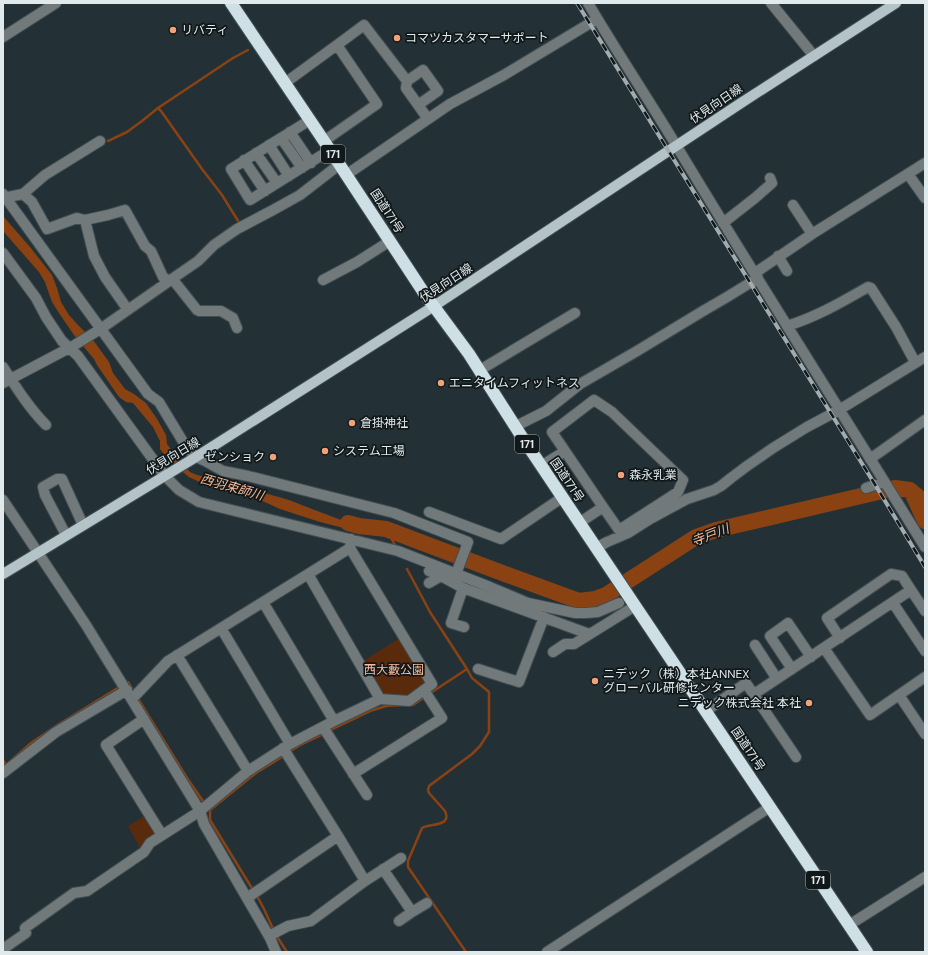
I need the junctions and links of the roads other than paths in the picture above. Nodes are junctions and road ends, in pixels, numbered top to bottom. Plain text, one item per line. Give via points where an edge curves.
1 (56, 3) edge
2 (231, 3) edge
3 (588, 3) edge
4 (771, 3) edge
5 (896, 3) edge
6 (597, 19) junction
7 (4, 36) edge
8 (337, 45) junction
9 (814, 56) junction
10 (407, 81) junction
11 (285, 83) junction
12 (418, 105) junction
13 (428, 119) junction
14 (310, 120) junction
15 (290, 132) junction
16 (281, 138) junction
17 (100, 141) dead end
18 (269, 145) junction
19 (327, 146) junction
20 (676, 146) junction
21 (256, 153) junction
22 (244, 160) junction
23 (311, 162) junction
24 (925, 163) edge
25 (340, 164) junction
26 (302, 168) junction
27 (908, 174) junction
28 (346, 175) junction
29 (289, 176) junction
30 (770, 178) dead end
31 (277, 183) junction
32 (265, 191) junction
33 (23, 194) junction
34 (4, 196) edge
35 (925, 198) edge
36 (793, 205) dead end
37 (85, 220) junction
38 (723, 223) junction
39 (812, 234) junction
40 (390, 240) junction
41 (3, 253) edge
42 (778, 256) junction
43 (787, 271) dead end
44 (756, 275) junction
45 (323, 280) dead end
46 (169, 281) junction
47 (434, 306) junction
48 (128, 310) junction
49 (575, 313) dead end
50 (787, 326) junction
51 (237, 328) dead end
52 (100, 330) junction
53 (71, 347) junction
54 (925, 357) edge
55 (915, 362) junction
56 (3, 367) edge
57 (480, 370) junction
58 (7, 381) edge
59 (839, 410) junction
60 (925, 420) edge
61 (46, 425) dead end
62 (516, 426) junction
63 (565, 451) junction
64 (196, 457) junction
65 (870, 459) junction
66 (542, 466) junction
67 (165, 476) junction
68 (866, 488) dead end
69 (888, 488) junction
70 (562, 498) junction
71 (3, 500) edge
72 (603, 507) junction
73 (429, 512) dead end
74 (580, 523) junction
75 (84, 525) junction
76 (66, 535) junction
77 (350, 543) junction
78 (925, 547) edge
79 (596, 548) junction
80 (38, 553) junction
81 (418, 566) dead end
82 (3, 574) edge
83 (308, 574) junction
84 (456, 574) junction
85 (441, 576) junction
86 (429, 583) dead end
87 (464, 588) junction
88 (912, 590) junction
89 (263, 602) junction
90 (893, 602) junction
91 (619, 603) dead end
92 (635, 606) junction
93 (925, 611) edge
94 (544, 617) junction
95 (464, 627) dead end
96 (221, 628) junction
97 (589, 634) junction
98 (840, 638) junction
99 (755, 645) dead end
100 (824, 648) junction
101 (925, 651) edge
102 (553, 652) dead end
103 (178, 655) junction
104 (811, 657) junction
105 (478, 669) dead end
106 (792, 669) junction
107 (925, 677) edge
108 (777, 679) junction
109 (424, 690) junction
110 (130, 694) junction
111 (754, 694) junction
112 (899, 695) junction
113 (380, 700) junction
114 (706, 711) junction
115 (144, 719) junction
116 (334, 721) junction
117 (323, 727) junction
118 (925, 734) edge
119 (286, 746) junction
120 (796, 757) dead end
121 (248, 770) junction
122 (3, 773) edge
123 (353, 774) junction
124 (367, 795) dead end
125 (205, 807) junction
126 (770, 807) junction
127 (162, 835) junction
128 (338, 836) junction
129 (401, 858) dead end
130 (383, 869) junction
131 (925, 877) edge
132 (365, 881) junction
133 (247, 898) junction
134 (427, 903) dead end
135 (412, 912) junction
136 (399, 921) dead end
137 (849, 925) junction
138 (269, 936) junction
139 (3, 949) edge
140 (276, 952) edge
141 (547, 952) edge
142 (867, 952) edge

1 - 7 street
2 - 11 highway, 国道171号 / 171
3 - 6 street
4 - 9 street
5 - 9 main road, 伏見向日線
6 - 13 street
6 - 20 street
8 - 10 street via 364,25
8 - 11 street
8 - 19 street via 377,104
9 - 20 main road, 伏見向日線
10 - 12 street via 406,88
10 - 12 street via 423,70 438,91
11 - 14 highway, 国道171号 / 171
12 - 13 street
13 - 28 street
14 - 15 street
14 - 19 highway, 国道171号 / 171
15 - 16 street
15 - 23 street
16 - 18 street
16 - 26 street
17 - 33 street via 45,175
18 - 21 street
18 - 29 street
19 - 23 street
19 - 25 highway, 国道171号 / 171
20 - 38 street
20 - 47 main road, 伏見向日線
21 - 22 street
21 - 31 street
22 - 32 street
22 - 32 street via 231,169 250,200
23 - 26 street
24 - 27 street
25 - 28 highway, 国道171号 / 171
25 - 46 street via 300,195 237,229
26 - 29 street
27 - 35 street
27 - 39 street
28 - 40 highway, 国道171号 / 171
29 - 31 street
30 - 38 street via 772,183
31 - 32 street
33 - 34 street
33 - 37 street via 32,202 47,229 77,218
34 - 52 street
36 - 39 street
37 - 46 street via 125,210 145,246 151,250 163,278
37 - 48 street via 94,256
38 - 44 street
39 - 42 street
40 - 45 street
40 - 47 highway, 国道171号 / 171
41 - 53 street via 36,298 62,341
42 - 43 street
42 - 44 street
44 - 50 street
44 - 62 street via 727,297 580,384 546,411
46 - 48 street
46 - 51 street via 174,281 197,310 221,310 232,318
47 - 57 highway, 国道171号 / 171
47 - 64 main road, 伏見向日線
48 - 52 street
49 - 57 street
50 - 55 street via 802,321 868,287 896,327
50 - 59 street
52 - 53 street
52 - 64 street via 148,394 159,402 185,445
53 - 58 street
53 - 67 street
54 - 55 street
55 - 59 street
56 - 58 street
57 - 62 highway, 国道171号 / 171
58 - 61 street
59 - 65 street
59 - 79 street via 773,448 714,490 687,499
60 - 65 street
62 - 66 highway, 国道171号 / 171
63 - 66 street
63 - 72 street
63 - 72 street via 552,432 594,400 612,412 683,480 678,492 619,530
64 - 67 main road, 伏見向日線
64 - 84 street via 223,471 394,513 468,542
65 - 69 street
66 - 70 highway, 国道171号 / 171
67 - 75 main road, 伏見向日線
67 - 77 street via 179,490 199,502
68 - 69 street
69 - 78 street
70 - 73 street via 501,539
70 - 74 highway, 国道171号 / 171
71 - 80 street
72 - 74 street
74 - 79 highway, 国道171号 / 171
75 - 76 main road, 伏見向日線
75 - 76 street via 62,479 57,479 43,487
76 - 80 main road, 伏見向日線
77 - 83 street
77 - 84 street via 398,551
77 - 109 street via 432,684
79 - 92 highway, 国道171号 / 171
80 - 82 main road, 伏見向日線
80 - 110 street
81 - 85 street
83 - 89 street
83 - 113 street
84 - 91 street via 528,603 575,613 598,612
85 - 86 street
85 - 87 street
87 - 94 street
87 - 95 street via 451,623
88 - 90 street
88 - 93 street
88 - 98 street via 902,576 891,574 827,618
89 - 96 street
89 - 116 street
90 - 98 street
90 - 101 street
92 - 97 street
92 - 114 highway, 国道171号 / 171
94 - 97 street
94 - 105 street via 519,682
96 - 103 street
96 - 119 street
97 - 102 street via 574,644 565,644
98 - 100 street
99 - 108 street
100 - 104 street
100 - 112 street via 870,715
103 - 110 street via 168,661 140,690
103 - 121 street
104 - 106 street
104 - 106 street via 788,623 770,636
106 - 108 street
107 - 112 street
108 - 111 street
109 - 113 street via 409,701
109 - 123 street via 442,718
110 - 115 street
110 - 122 street via 56,732
111 - 114 street via 746,683
111 - 120 street
112 - 118 street
113 - 116 street
114 - 126 highway, 国道171号 / 171
115 - 125 street
115 - 127 street via 106,745
116 - 117 street
117 - 119 street
117 - 123 street
119 - 121 street
119 - 128 street
121 - 125 street
123 - 124 street
125 - 127 street
125 - 133 street via 201,814 204,824
126 - 137 highway, 国道171号 / 171
126 - 141 street
127 - 139 street via 150,843 144,852 87,891 74,893 24,928 26,933
128 - 132 street
128 - 133 street
129 - 130 street
130 - 132 street
130 - 135 street
131 - 137 street
132 - 138 street via 311,921 288,926
133 - 138 street
134 - 135 street
135 - 136 street
137 - 142 highway, 国道171号 / 171
138 - 140 street

